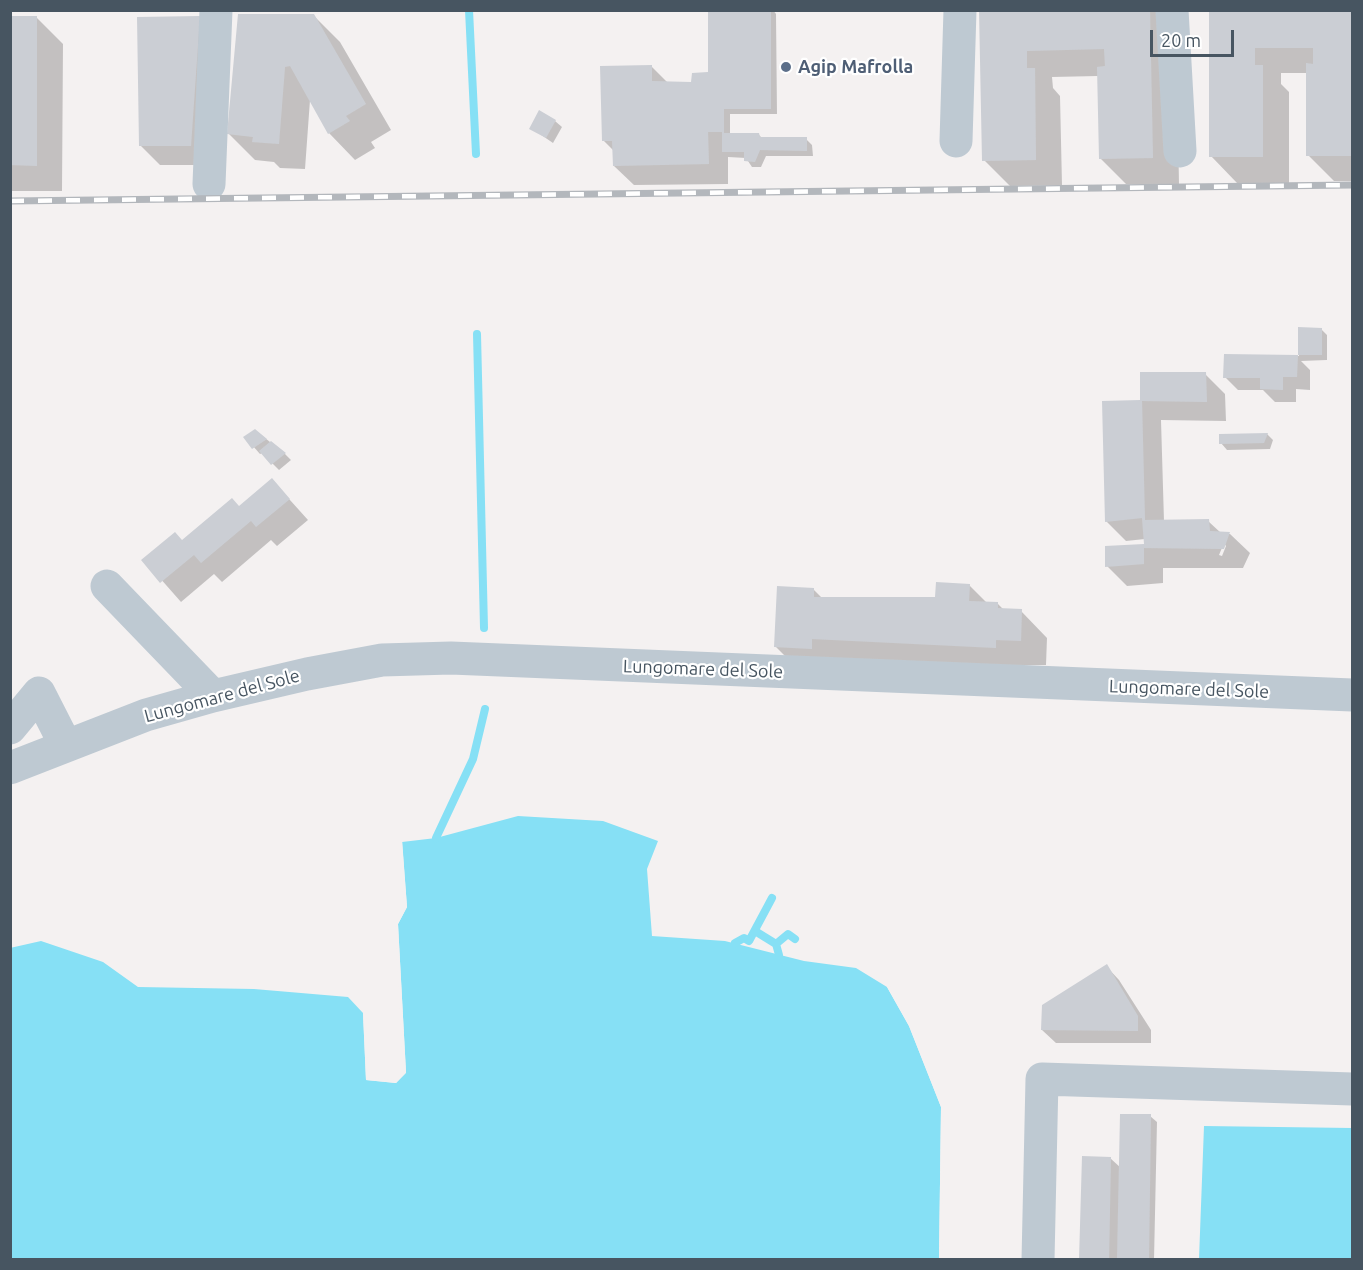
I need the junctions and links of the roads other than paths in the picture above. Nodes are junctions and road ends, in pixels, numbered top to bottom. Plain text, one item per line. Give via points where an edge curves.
1 (216, 10) edge
2 (960, 10) edge
3 (1172, 10) edge
4 (956, 141) dead end
5 (1180, 151) dead end
6 (209, 184) dead end
7 (107, 586) dead end
8 (1353, 695) edge
9 (213, 696) junction
10 (10, 728) edge
11 (65, 744) junction
12 (10, 768) edge
13 (1353, 1089) edge
14 (1038, 1260) edge

1 - 6 street
2 - 4 street
3 - 5 street
7 - 9 street
8 - 9 street, Lungomare del Sole via 451,658 382,660
9 - 11 street, Lungomare del Sole
10 - 11 street via 39,693
11 - 12 street, Lungomare del Sole
13 - 14 street via 1042,1079

